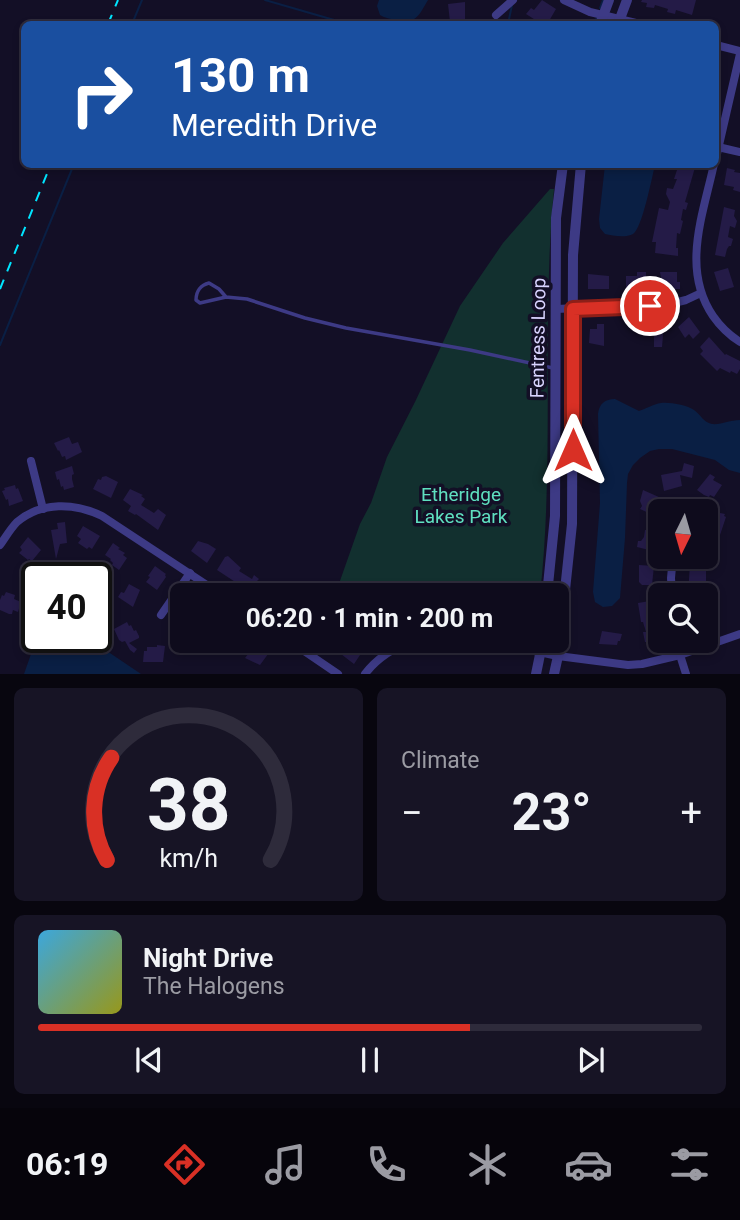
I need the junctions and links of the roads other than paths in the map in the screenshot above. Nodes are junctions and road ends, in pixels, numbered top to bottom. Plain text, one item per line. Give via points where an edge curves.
1 (513, 0) edge
2 (564, 0) edge
3 (609, 0) edge
4 (627, 0) edge
5 (496, 15) dead end
6 (601, 20) edge
7 (619, 21) edge
8 (719, 46) edge
9 (740, 53) edge
10 (719, 143) edge
11 (719, 147) edge
12 (740, 152) edge
13 (562, 168) edge
14 (581, 168) edge
15 (713, 168) edge
16 (701, 293) junction
17 (226, 297) junction
18 (556, 309) junction
19 (573, 309) junction
20 (740, 342) edge
21 (555, 369) junction
22 (31, 461) dead end
23 (43, 509) junction
24 (0, 545) edge
25 (190, 573) junction
26 (205, 583) edge
27 (548, 583) edge
28 (161, 615) dead end
29 (740, 634) edge
30 (307, 653) edge
31 (389, 653) edge
32 (542, 653) joint
33 (680, 655) junction
34 (558, 656) junction
35 (338, 674) edge
36 (365, 674) edge
37 (536, 674) edge
38 (554, 674) edge
39 (686, 674) edge

1 - 5 street
2 - 6 street
3 - 6 street
4 - 7 street
8 - 9 street
9 - 10 street
11 - 12 street
13 - 18 street, Fentress Loop via 556,218
14 - 19 street, Fentress Loop
15 - 16 street via 695,255
16 - 19 street via 670,304
16 - 20 street via 719,324
17 - 17 lane via 200,303 196,294 209,283
17 - 21 lane via 346,328
18 - 19 street
18 - 21 street, Fentress Loop
19 - 34 street, Fentress Loop via 572,524
21 - 27 street, Fentress Loop via 555,516
22 - 23 street
23 - 24 street via 17,523
23 - 25 street via 59,505 89,509
25 - 26 street
25 - 28 street
29 - 33 street
30 - 35 street
31 - 36 street
32 - 34 street
32 - 37 street
33 - 34 street via 642,664
33 - 39 street
34 - 38 street, Fentress Loop

